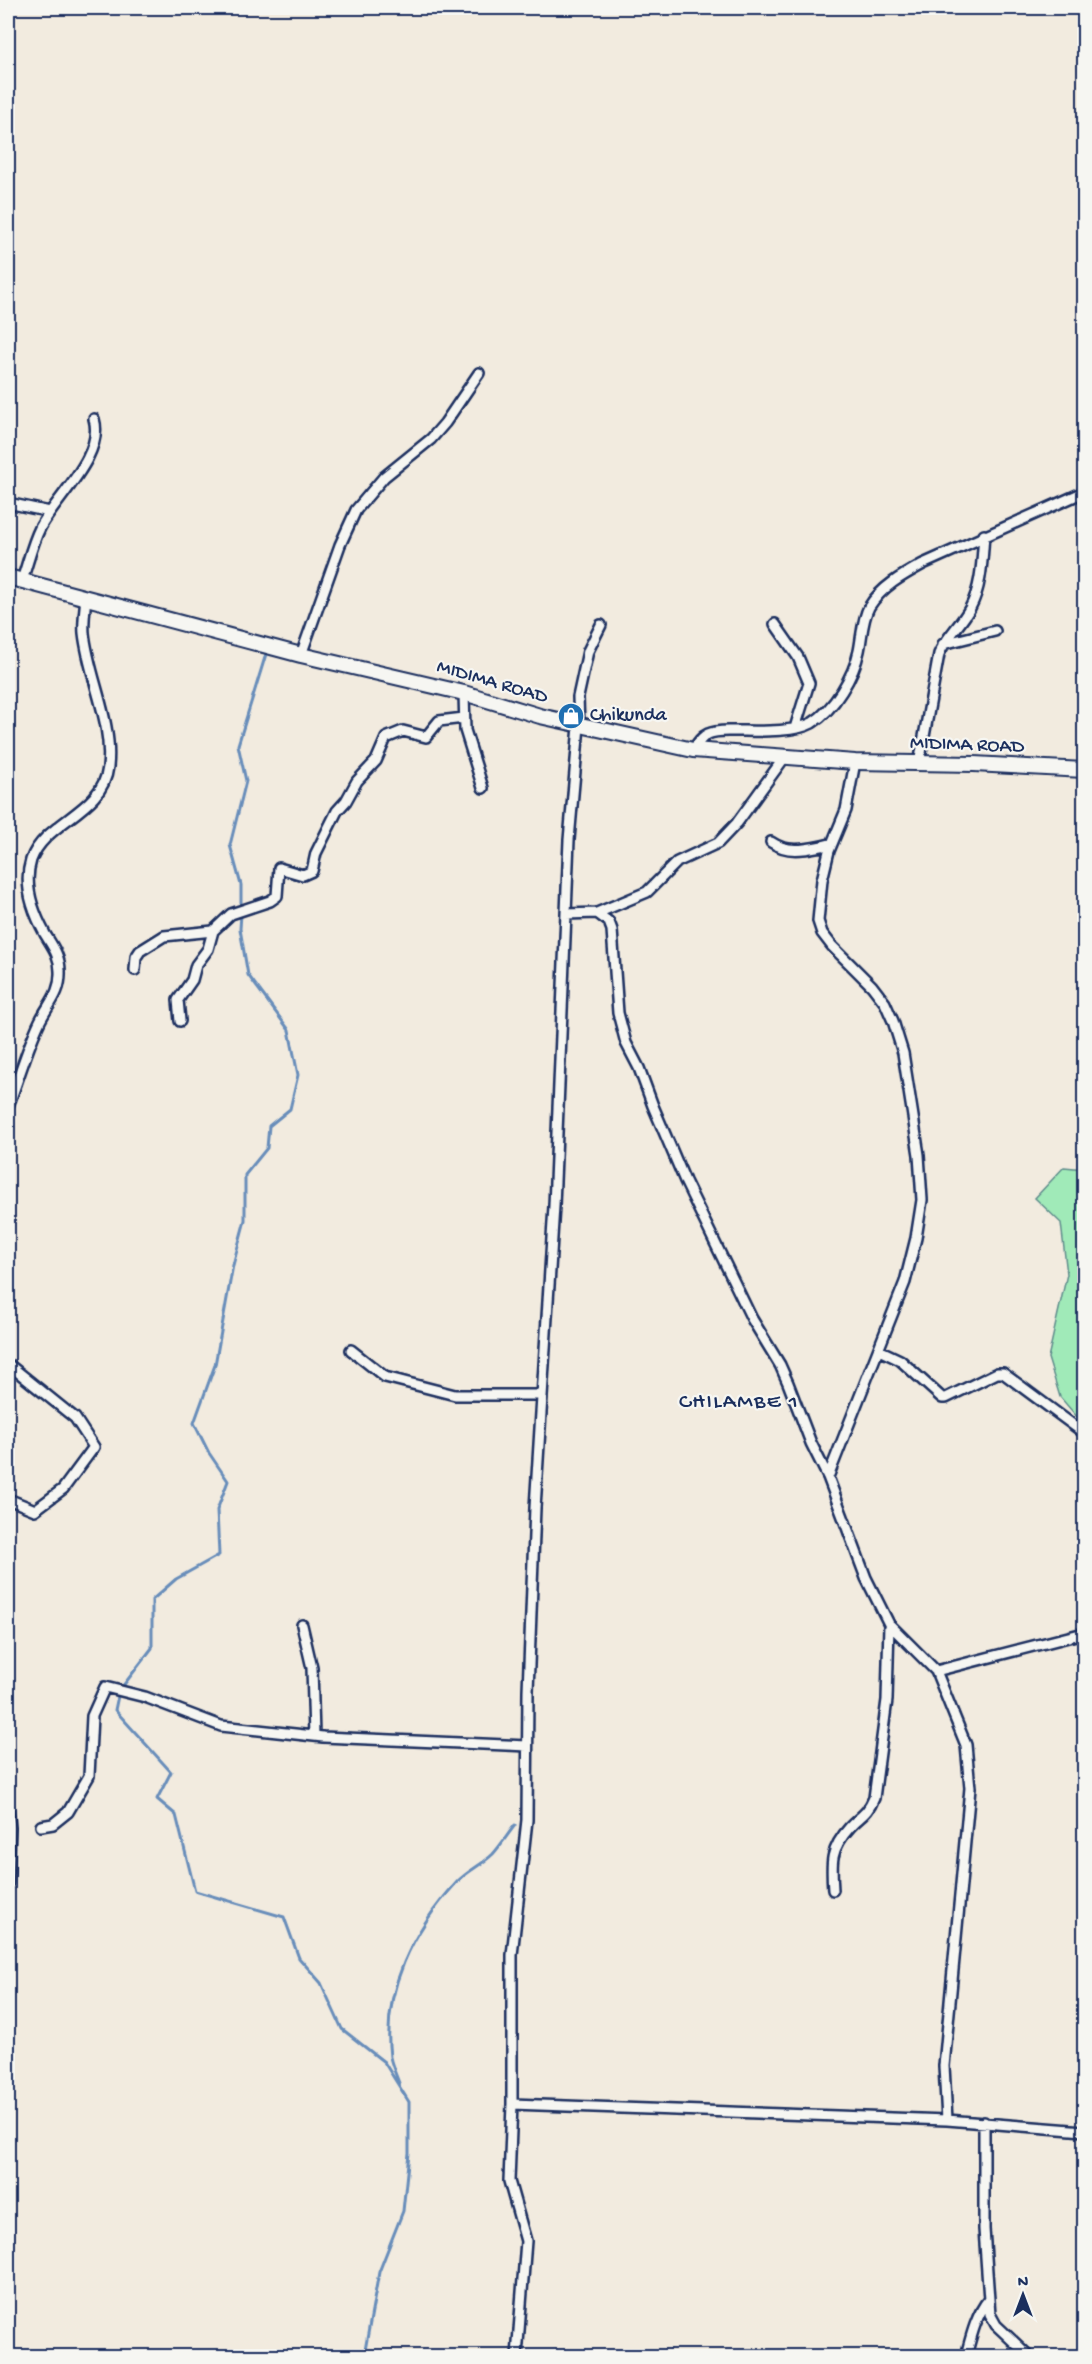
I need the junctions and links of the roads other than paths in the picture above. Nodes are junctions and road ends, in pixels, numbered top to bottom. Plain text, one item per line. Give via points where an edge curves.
1 (480, 373) dead end
2 (94, 418) dead end
3 (1084, 492) edge
4 (8, 503) edge
5 (50, 512) junction
6 (984, 535) junction
7 (8, 577) edge
8 (22, 580) junction
9 (86, 597) junction
10 (775, 624) dead end
11 (601, 625) dead end
12 (995, 631) dead end
13 (943, 644) junction
14 (301, 655) junction
15 (464, 693) junction
16 (464, 718) junction
17 (579, 726) junction
18 (795, 728) junction
19 (693, 750) junction
20 (784, 758) junction
21 (855, 762) junction
22 (920, 764) junction
23 (1084, 770) edge
24 (483, 788) dead end
25 (771, 842) dead end
26 (832, 844) junction
27 (597, 913) junction
28 (566, 914) junction
29 (213, 931) junction
30 (135, 970) dead end
31 (180, 1021) dead end
32 (8, 1106) edge
33 (351, 1350) dead end
34 (879, 1350) junction
35 (8, 1364) edge
36 (542, 1395) junction
37 (1084, 1433) edge
38 (828, 1477) junction
39 (8, 1499) edge
40 (889, 1624) junction
41 (302, 1625) dead end
42 (1084, 1633) edge
43 (936, 1671) junction
44 (314, 1736) junction
45 (527, 1746) junction
46 (8, 1808) edge
47 (41, 1826) dead end
48 (8, 1883) edge
49 (833, 1890) dead end
50 (512, 2104) junction
51 (947, 2120) junction
52 (984, 2122) junction
53 (1084, 2131) edge
54 (989, 2299) junction
55 (517, 2356) edge
56 (966, 2356) edge
57 (1029, 2356) edge

1 - 14 street via 431,439 384,477 356,510
2 - 5 street via 94,439 82,467
3 - 6 street
4 - 5 street
5 - 8 street via 36,537
6 - 13 street via 977,592
6 - 18 street via 915,568 879,594 868,608 856,664 848,681 813,723
7 - 8 main road, MIDIMA ROAD
8 - 9 main road, MIDIMA ROAD
9 - 14 main road, MIDIMA ROAD
9 - 32 street via 84,632 107,734 108,768 96,794 50,835 32,857 28,883 31,898 59,961 59,987 40,1021
10 - 18 street via 798,657 809,683
11 - 17 street via 592,639 580,684
12 - 13 street
13 - 22 street
14 - 15 main road, MIDIMA ROAD
15 - 16 street
15 - 17 main road, MIDIMA ROAD
16 - 24 street
16 - 29 street via 439,721 426,737 403,731 386,738 376,761 337,811 316,853 312,871 303,875 279,868 277,896 270,902 231,914
17 - 19 main road, MIDIMA ROAD
17 - 28 street
18 - 19 street via 716,732 701,738
19 - 20 main road, MIDIMA ROAD
20 - 21 main road, MIDIMA ROAD
20 - 27 street via 728,835 677,862 647,892
21 - 22 main road, MIDIMA ROAD
21 - 26 street via 846,810
22 - 23 main road, MIDIMA ROAD
25 - 26 street via 782,849
26 - 34 street via 822,880 818,921 822,933 872,986 893,1020 903,1053 921,1174 922,1200 914,1249
27 - 28 street
27 - 38 street via 609,922 612,930 618,1013 626,1043 685,1180 752,1319 780,1365
28 - 36 street
29 - 30 street via 164,936 140,951
29 - 31 street via 208,949 178,1000
33 - 36 street via 385,1377 455,1395
34 - 37 street via 900,1360 942,1398 1003,1373
34 - 38 street
35 - 39 street via 75,1418 94,1447 63,1489 35,1510
36 - 45 street
38 - 40 street via 866,1578
40 - 43 street
40 - 49 street via 887,1700 874,1798 869,1810 850,1826 833,1851
41 - 44 street via 312,1668
42 - 43 street
43 - 51 street via 966,1744 970,1788 944,2066
44 - 45 street
44 - 47 street via 222,1726 105,1686 92,1716 89,1776 68,1812 53,1824
45 - 50 street via 526,1820 512,1955
46 - 48 street
50 - 51 street
50 - 55 street via 509,2181 526,2241
51 - 52 street
52 - 53 street
52 - 54 street via 984,2229
54 - 56 street via 976,2322
54 - 57 street via 996,2325

